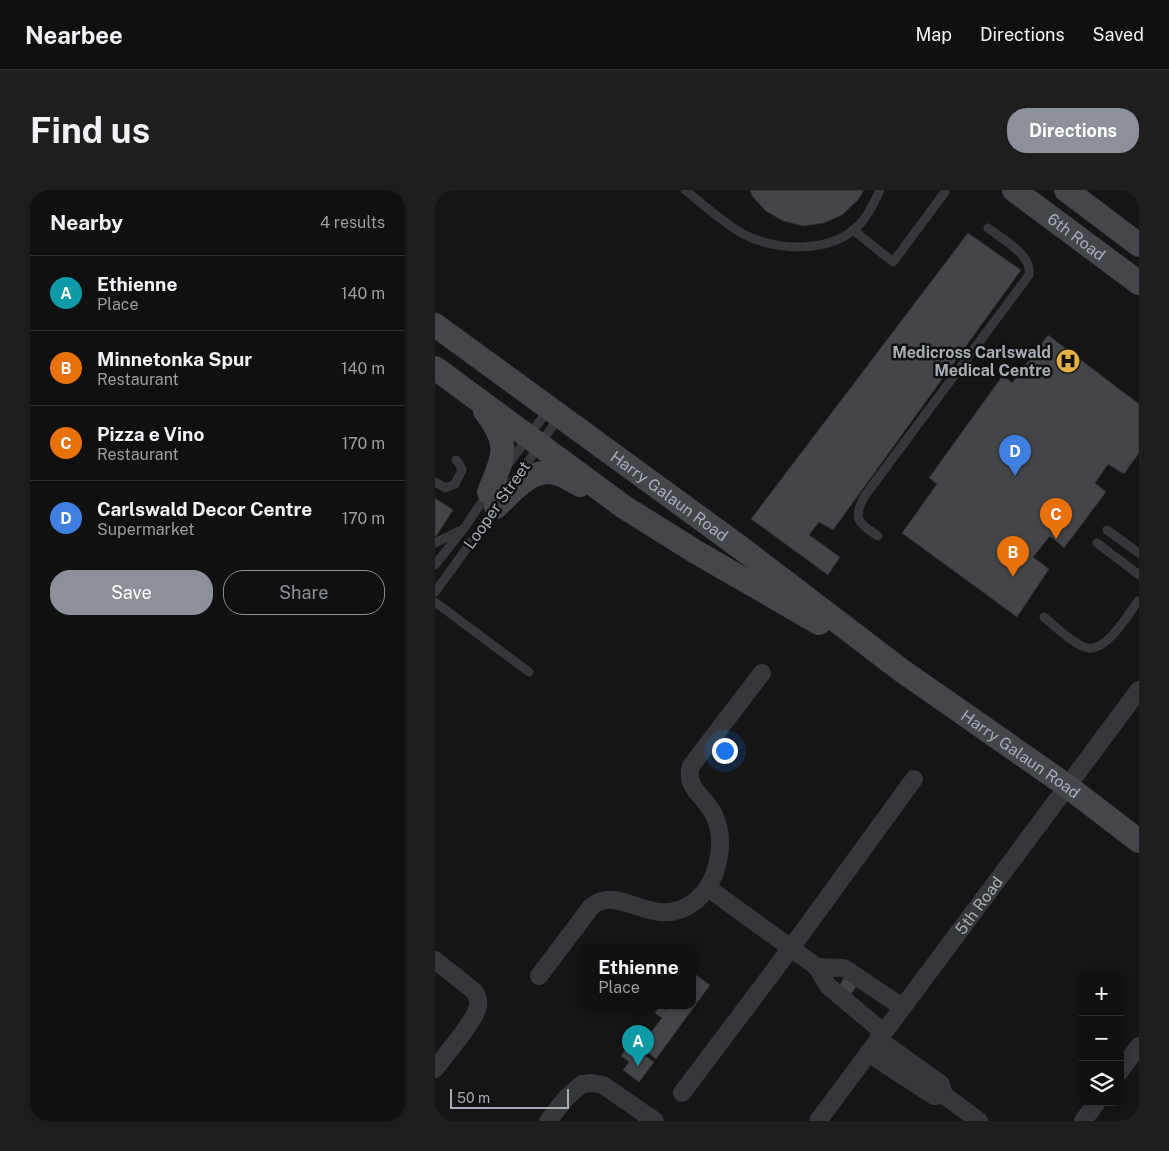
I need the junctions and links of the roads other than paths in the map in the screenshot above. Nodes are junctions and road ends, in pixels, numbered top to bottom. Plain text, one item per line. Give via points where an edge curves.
1 (685, 190) edge
2 (879, 190) edge
3 (1013, 190) edge
4 (1066, 190) edge
5 (945, 192) dead end
6 (988, 228) dead end
7 (853, 230) junction
8 (1139, 245) edge
9 (1139, 284) edge
10 (435, 326) edge
11 (435, 368) edge
12 (467, 391) junction
13 (554, 413) junction
14 (533, 440) junction
15 (456, 460) dead end
16 (435, 482) edge
17 (493, 500) junction
18 (624, 507) junction
19 (465, 527) junction
20 (1107, 530) dead end
21 (877, 536) dead end
22 (1097, 543) dead end
23 (435, 544) edge
24 (1139, 553) edge
25 (435, 565) edge
26 (1139, 575) edge
27 (435, 592) edge
28 (1138, 601) dead end
29 (435, 602) edge
30 (1044, 617) dead end
31 (901, 670) junction
32 (529, 672) dead end
33 (762, 673) dead end
34 (1139, 690) edge
35 (914, 779) dead end
36 (1067, 786) junction
37 (1139, 841) edge
38 (708, 888) junction
39 (791, 948) junction
40 (435, 960) edge
41 (817, 967) junction
42 (539, 976) dead end
43 (902, 1008) junction
44 (881, 1035) junction
45 (1139, 1046) edge
46 (868, 1054) junction
47 (1124, 1066) edge
48 (435, 1069) edge
49 (682, 1094) dead end
50 (944, 1095) junction
51 (1094, 1106) edge
52 (548, 1121) edge
53 (655, 1121) edge
54 (818, 1121) edge
55 (979, 1121) edge
56 (1083, 1121) edge

1 - 7 lane via 725,223 768,244 813,246 831,242
2 - 7 lane via 860,225
3 - 9 main road, 6th Road
4 - 8 main road, 6th Road
5 - 7 lane via 893,262
6 - 21 lane via 1025,258 1029,275 864,497 857,518
10 - 13 main road, Harry Galaun Road
11 - 12 main road, Harry Galaun Road
12 - 14 main road, Harry Galaun Road
12 - 17 main road via 496,424 501,436 502,457
13 - 14 lane, Looper Street
13 - 14 lane, Looper Street
13 - 31 main road, Harry Galaun Road via 741,548
14 - 17 lane, Looper Street
14 - 17 lane, Looper Street
14 - 18 main road, Harry Galaun Road
15 - 16 lane via 462,470 455,484 446,488
17 - 18 main road via 531,477 555,473
17 - 19 lane, Looper Street
17 - 27 lane, Looper Street
18 - 31 main road, Harry Galaun Road
19 - 23 lane
19 - 25 lane, Looper Street
20 - 24 lane
22 - 26 lane
28 - 30 lane via 1101,646 1089,648 1077,644
29 - 32 lane
31 - 36 main road, Harry Galaun Road
33 - 38 street via 689,772 691,784 714,814 718,827 718,861
34 - 36 street, 5th Road
35 - 39 street
36 - 37 main road, Harry Galaun Road
36 - 43 street, 5th Road
38 - 39 street
38 - 42 street via 687,908 666,914 611,899 598,901
39 - 41 street
39 - 49 street
40 - 48 street via 474,990 479,1005
41 - 43 street via 844,968
41 - 44 street via 828,986
43 - 44 street, 5th Road
44 - 46 street, 5th Road
44 - 50 street via 941,1084
45 - 47 street
46 - 50 street via 935,1096
46 - 54 street, 5th Road
50 - 55 street
51 - 56 street
52 - 53 street via 582,1084 592,1083 603,1085

